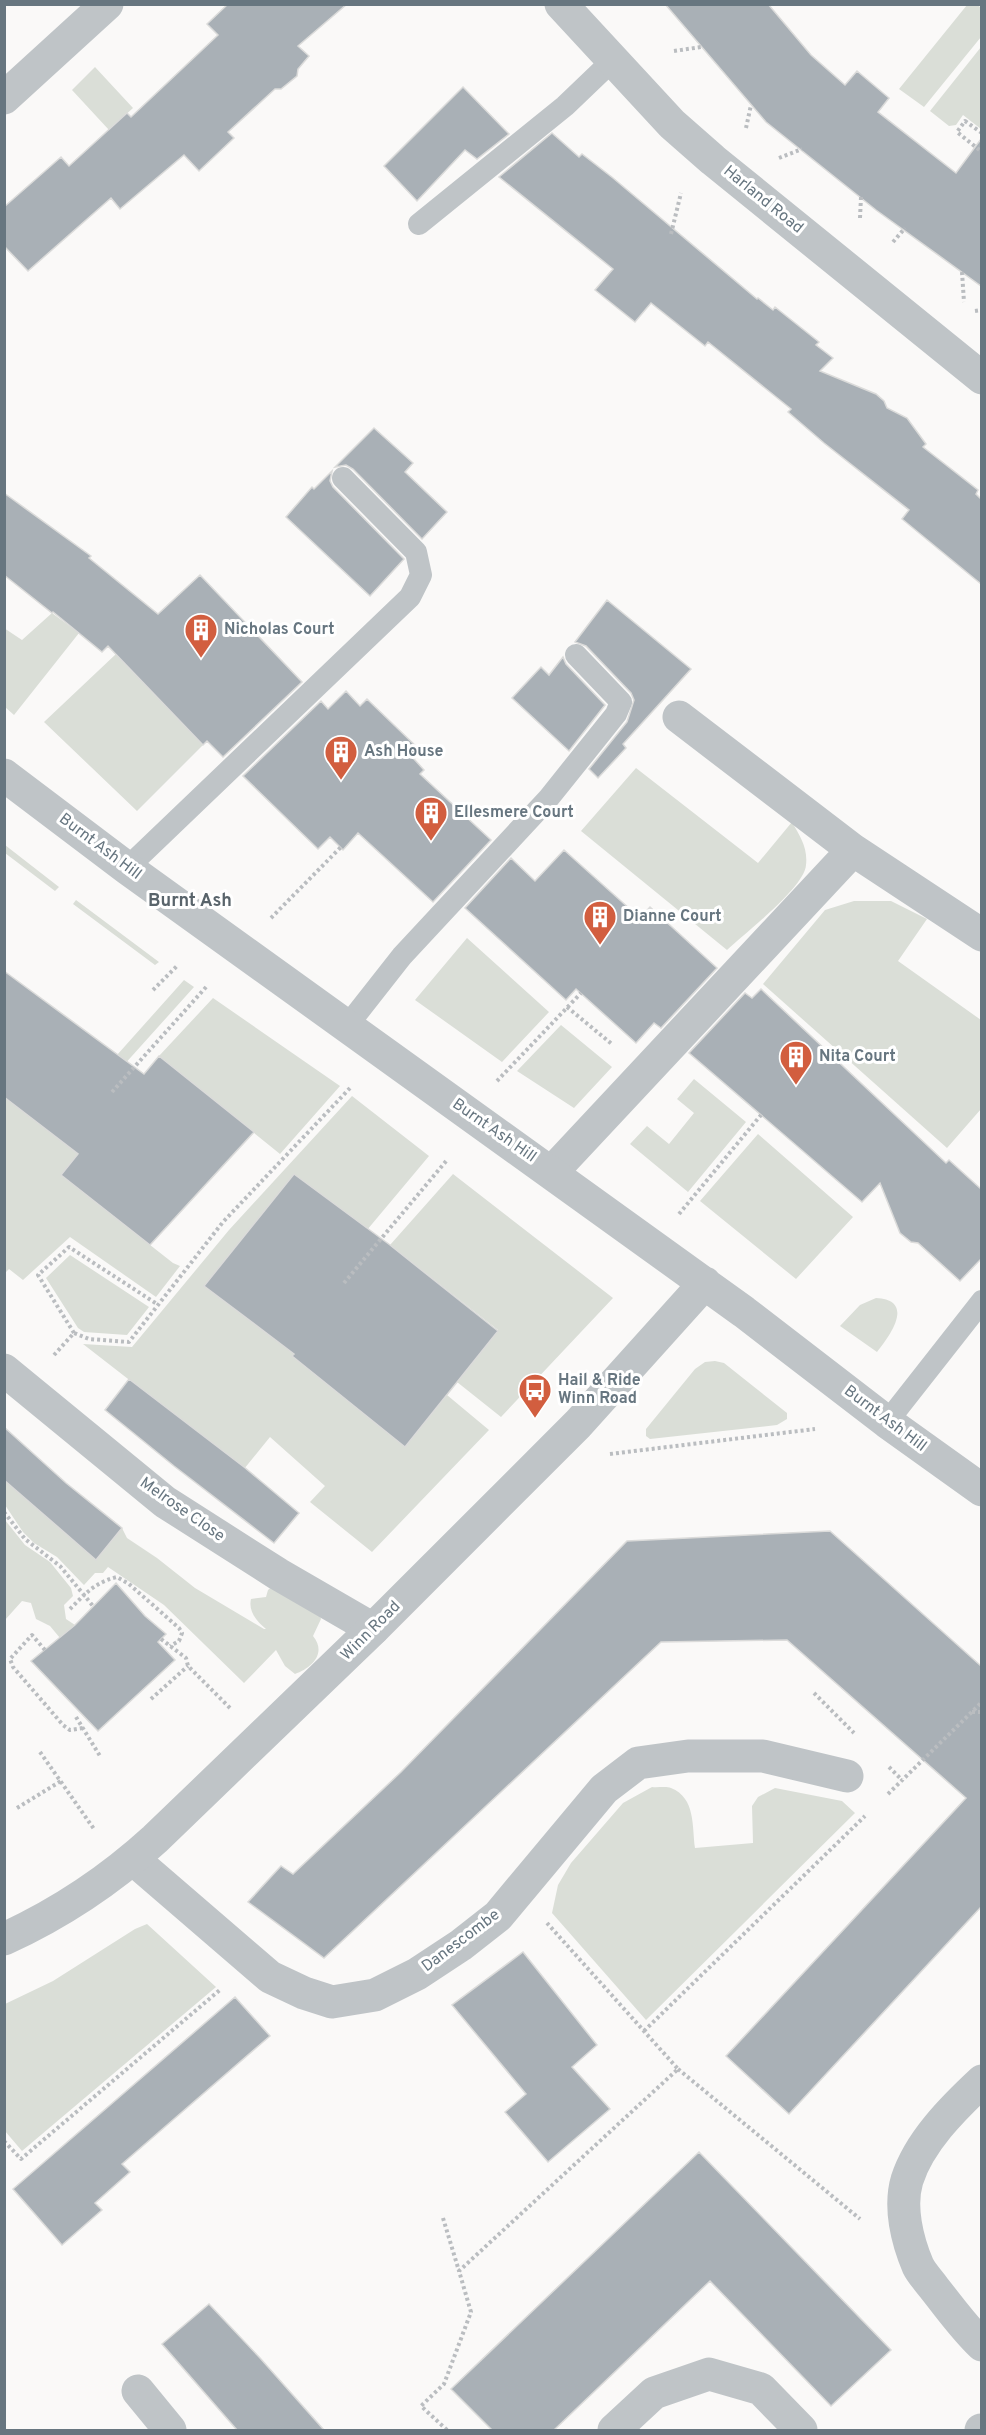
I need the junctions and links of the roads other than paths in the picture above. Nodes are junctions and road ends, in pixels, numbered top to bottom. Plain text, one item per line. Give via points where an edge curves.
1 (107, 4) edge
2 (561, 4) edge
3 (612, 61) junction
4 (4, 98) edge
5 (419, 224) dead end
6 (981, 378) edge
7 (343, 477) dead end
8 (576, 655) dead end
9 (679, 717) dead end
10 (4, 775) edge
11 (853, 850) junction
12 (127, 868) junction
13 (981, 935) edge
14 (347, 1026) junction
15 (552, 1172) junction
16 (705, 1283) junction
17 (981, 1301) edge
18 (14, 1378) edge
19 (887, 1422) junction
20 (981, 1490) edge
21 (373, 1629) junction
22 (847, 1776) dead end
23 (133, 1859) junction
24 (4, 1939) edge
25 (981, 2081) edge
26 (981, 2345) edge
27 (138, 2391) dead end
28 (170, 2430) edge
29 (614, 2430) edge
30 (801, 2430) edge

1 - 4 street
2 - 3 street, Harland Road
3 - 5 lane via 565,106
3 - 6 street, Harland Road via 713,160
7 - 12 lane via 416,552 421,575 410,597
8 - 14 lane via 621,702 616,714 548,799 402,956
9 - 11 street
10 - 12 street, Burnt Ash Hill
11 - 13 street
11 - 15 street
12 - 14 street, Burnt Ash Hill
14 - 15 street, Burnt Ash Hill
15 - 16 street, Burnt Ash Hill
16 - 19 street, Burnt Ash Hill
16 - 21 street, Winn Road via 578,1424
17 - 19 lane
18 - 21 street, Melrose Close via 165,1502
19 - 20 street, Burnt Ash Hill
21 - 23 street, Winn Road
22 - 23 street, Danescombe via 763,1756 688,1756 638,1762 604,1789 498,1916 417,1974 375,1995 332,2002 270,1977
23 - 24 street, Winn Road via 53,1916
25 - 26 street via 920,2153 907,2179 903,2199 918,2267
27 - 28 street
29 - 30 street via 654,2393 709,2374 761,2389

